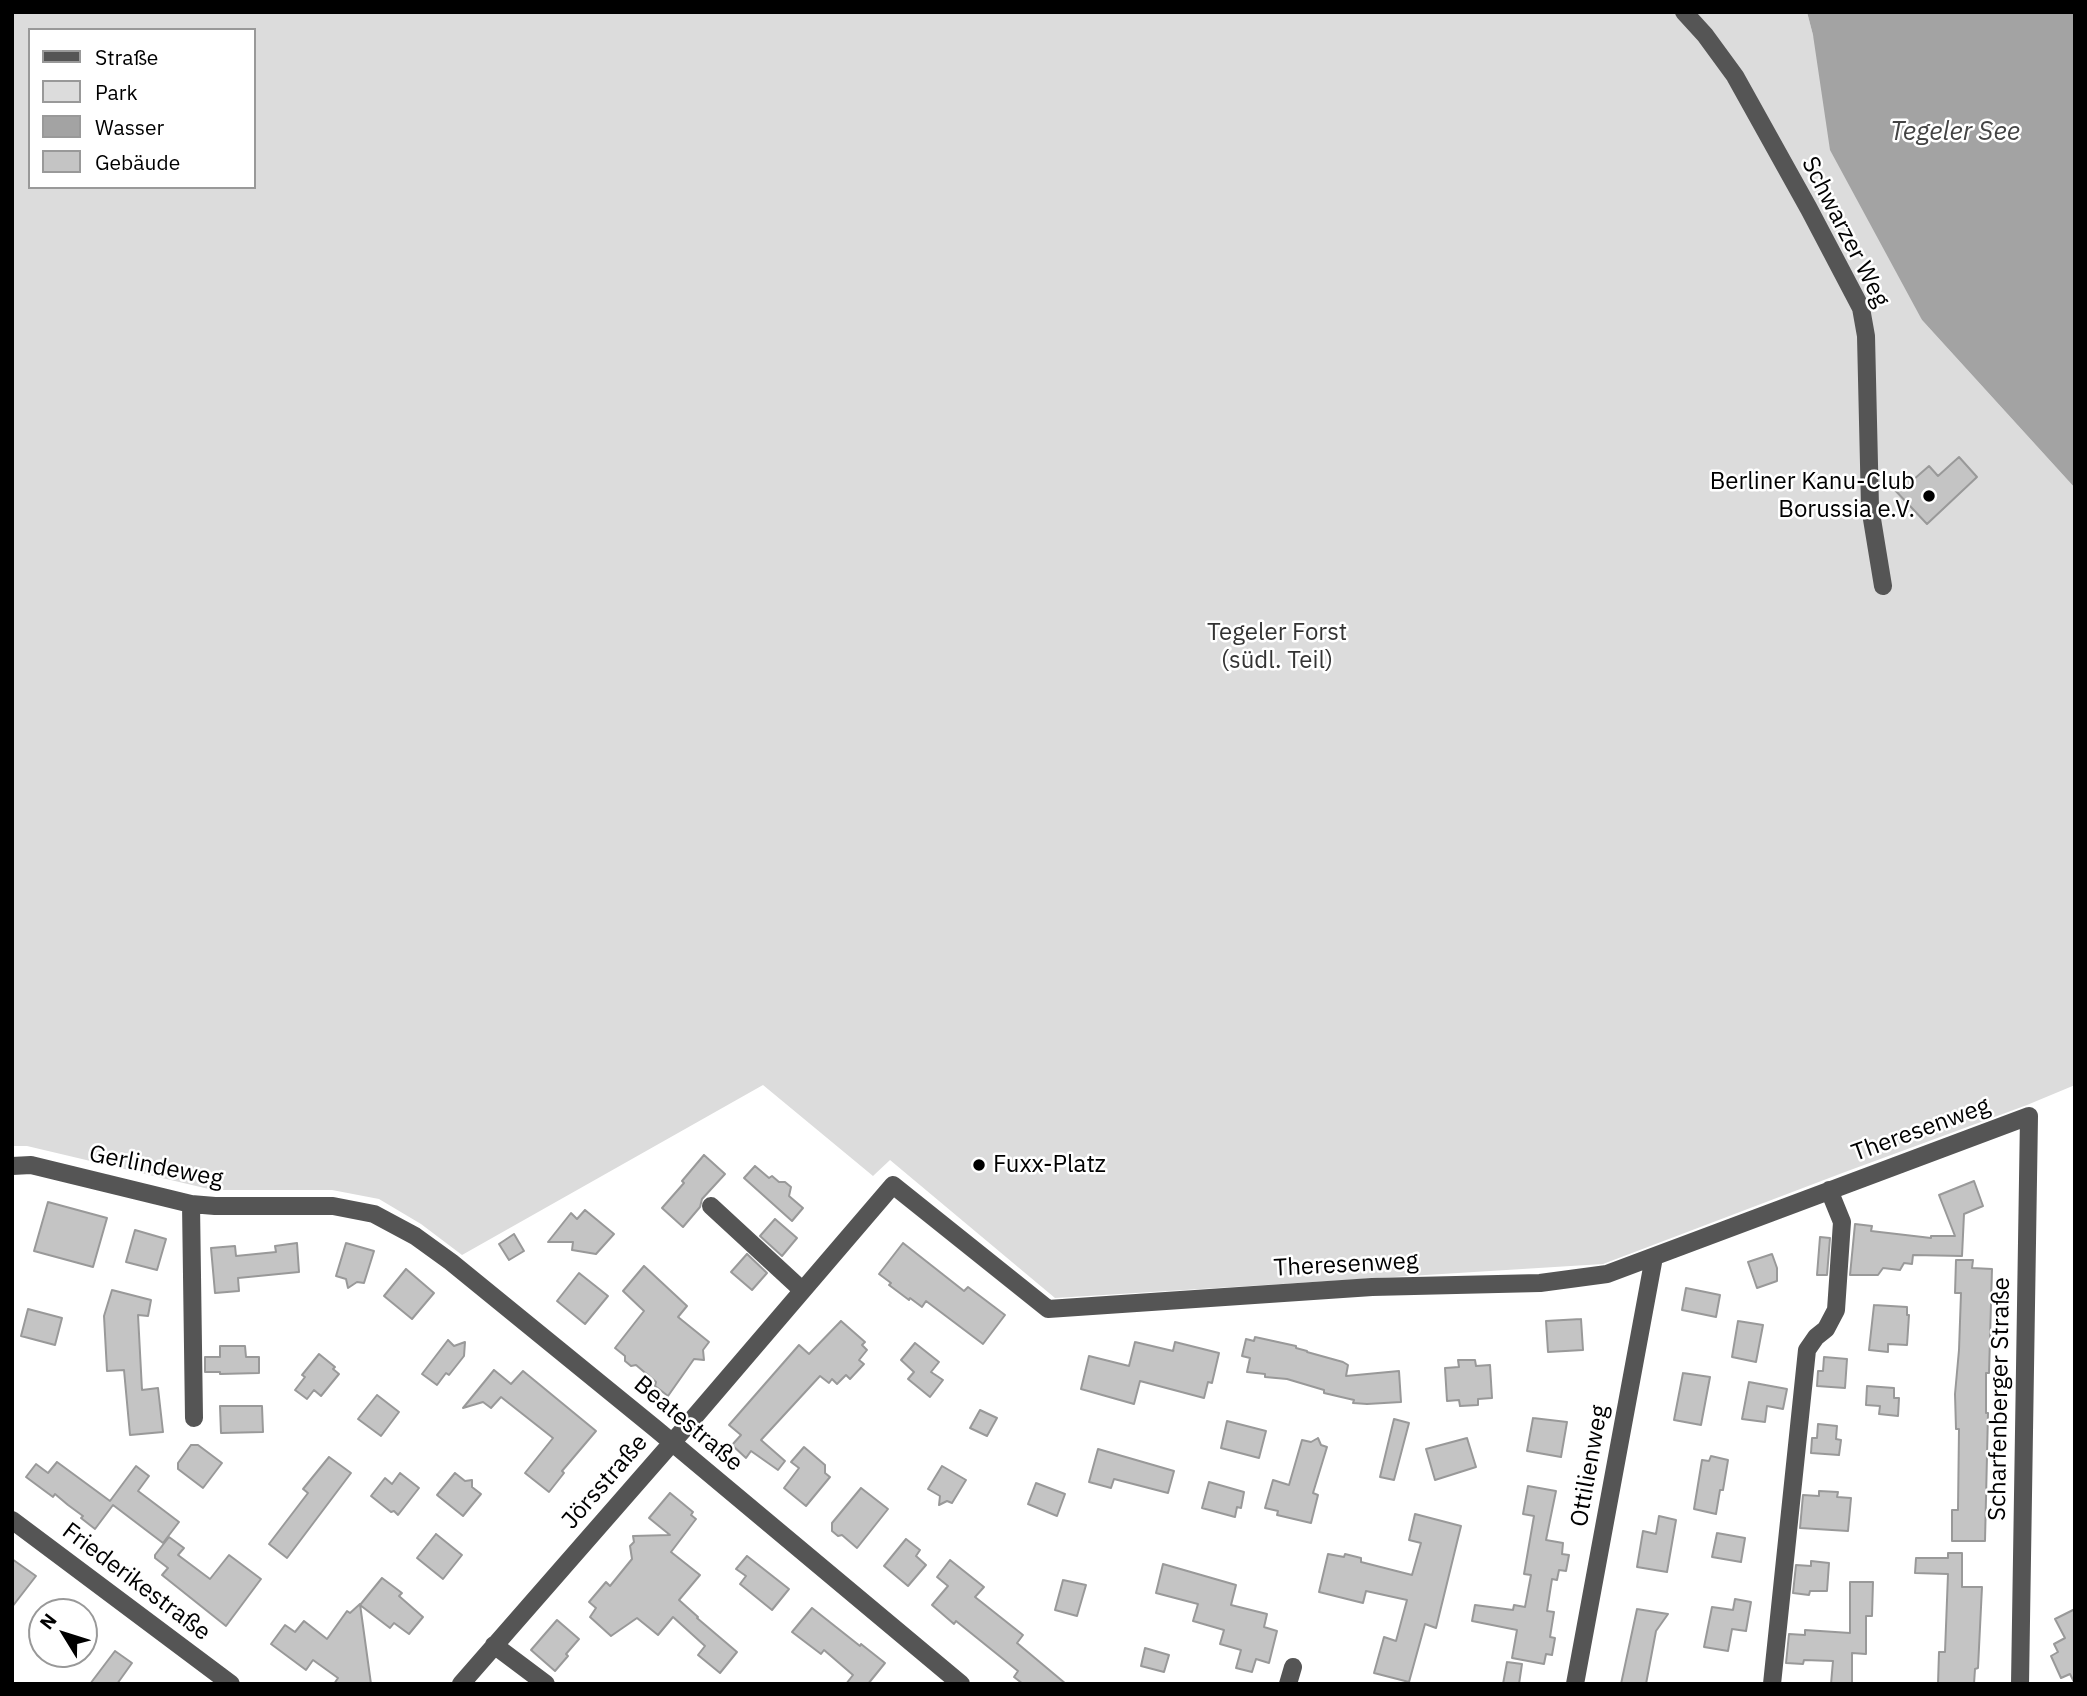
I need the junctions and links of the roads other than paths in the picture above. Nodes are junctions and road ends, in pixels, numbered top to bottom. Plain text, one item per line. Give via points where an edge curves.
1 (1684, 12) edge
2 (1883, 586) dead end
3 (2029, 1116) joint
4 (12, 1166) edge
5 (893, 1185) joint
6 (1829, 1191) junction
7 (191, 1204) junction
8 (710, 1206) dead end
9 (374, 1214) joint
10 (1654, 1257) junction
11 (802, 1290) junction
12 (194, 1418) dead end
13 (672, 1442) junction
14 (12, 1520) edge
15 (494, 1645) junction
16 (231, 1684) edge
17 (461, 1684) edge
18 (546, 1684) edge
19 (961, 1684) edge
20 (1575, 1684) edge
21 (1772, 1684) edge
22 (2020, 1684) edge

1 - 2 street, Schwarzer Weg via 1735,76 1861,308 1866,335 1870,507
3 - 6 street, Theresenweg
3 - 22 street, Scharfenberger Straße
4 - 7 street, Gerlindeweg via 31,1165
5 - 10 street, Theresenweg via 1048,1309 1372,1286 1540,1283 1607,1274
5 - 11 street, Jörsstraße
6 - 10 street, Theresenweg
6 - 21 street, Theresenweg via 1842,1222 1836,1310 1807,1350
7 - 9 street, Gerlindeweg via 333,1206
7 - 12 street
8 - 11 street
9 - 13 street, Beatestraße via 451,1262
10 - 20 street, Ottilienweg
11 - 13 street, Jörsstraße
13 - 15 street, Jörsstraße
13 - 19 street, Beatestraße
14 - 16 street, Friederikestraße
15 - 17 street, Jörsstraße
15 - 18 street

